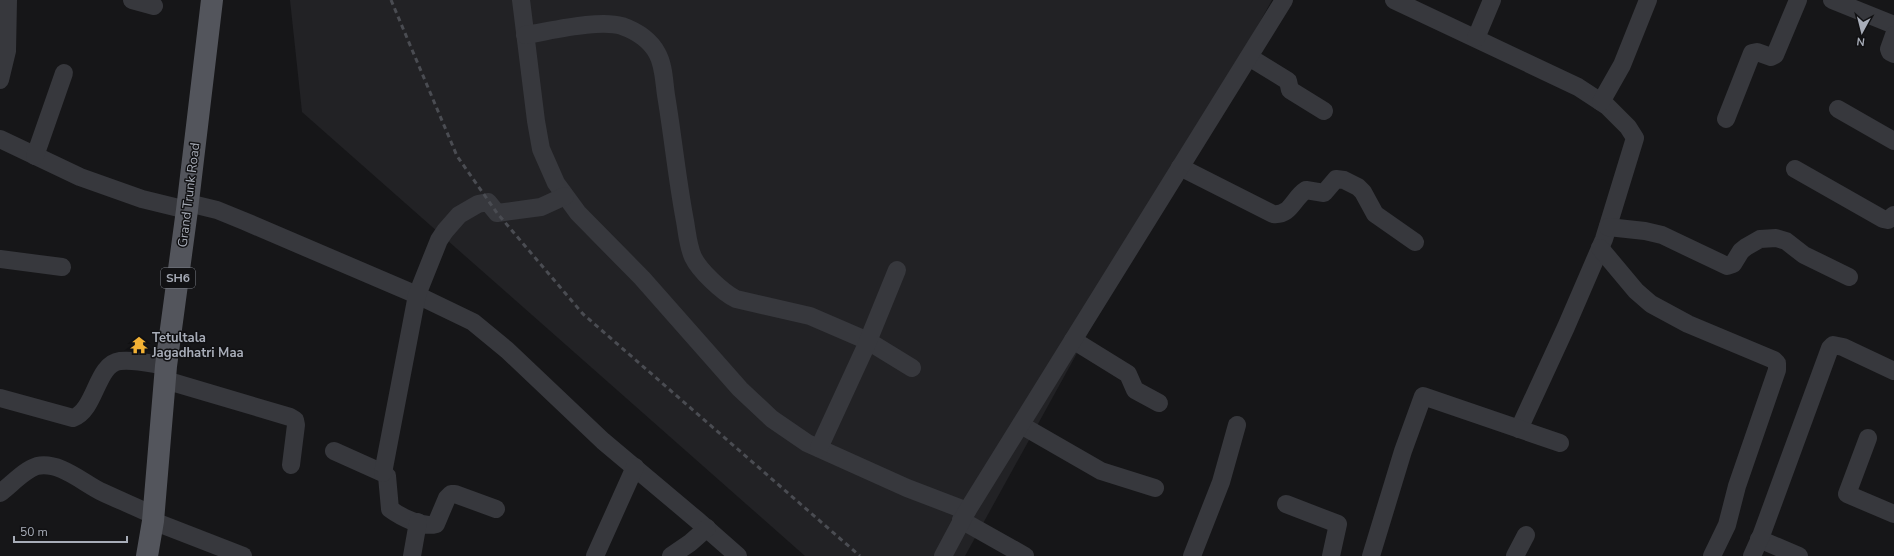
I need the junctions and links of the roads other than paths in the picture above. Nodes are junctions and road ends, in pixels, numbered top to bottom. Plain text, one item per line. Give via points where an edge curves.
1 (8, 0) edge
2 (132, 0) edge
3 (212, 0) edge
4 (521, 0) edge
5 (1284, 0) edge
6 (1394, 0) edge
7 (1492, 0) edge
8 (1648, 0) edge
9 (1798, 0) edge
10 (1832, 0) edge
11 (1859, 5) edge
12 (154, 6) dead end
13 (1894, 25) edge
14 (526, 35) junction
15 (1894, 36) edge
16 (1476, 38) junction
17 (1894, 54) edge
18 (1249, 57) junction
19 (64, 73) dead end
20 (0, 80) edge
21 (1602, 102) junction
22 (1838, 109) dead end
23 (1324, 110) dead end
24 (1726, 119) dead end
25 (0, 139) edge
26 (1894, 141) edge
27 (35, 156) junction
28 (1180, 168) junction
29 (1795, 169) dead end
30 (565, 196) junction
31 (188, 207) junction
32 (1894, 215) edge
33 (1608, 227) junction
34 (1415, 242) dead end
35 (1600, 248) junction
36 (0, 259) edge
37 (62, 267) dead end
38 (897, 270) dead end
39 (1849, 277) dead end
40 (417, 294) junction
41 (1073, 340) junction
42 (868, 341) junction
43 (912, 368) dead end
44 (1894, 371) edge
45 (166, 373) junction
46 (0, 398) edge
47 (1159, 403) dead end
48 (1020, 425) junction
49 (1238, 425) dead end
50 (1519, 429) junction
51 (1868, 438) dead end
52 (1560, 443) dead end
53 (819, 448) junction
54 (334, 451) dead end
55 (291, 465) dead end
56 (635, 467) junction
57 (383, 472) junction
58 (1155, 488) dead end
59 (0, 493) edge
60 (1286, 504) dead end
61 (496, 509) dead end
62 (1894, 514) edge
63 (964, 516) junction
64 (153, 518) junction
65 (418, 522) junction
66 (707, 528) junction
67 (1526, 535) dead end
68 (1759, 539) junction
69 (147, 556) edge
70 (243, 556) edge
71 (412, 556) edge
72 (595, 556) edge
73 (671, 556) edge
74 (738, 556) edge
75 (943, 556) edge
76 (1025, 556) edge
77 (1192, 556) edge
78 (1331, 556) edge
79 (1370, 556) edge
80 (1515, 556) edge
81 (1712, 556) edge
82 (1752, 556) edge
83 (1799, 556) edge

1 - 20 street via 7,50
2 - 12 street
3 - 31 main road, Grand Trunk Road / SH6
4 - 14 street
5 - 18 street
6 - 16 street
7 - 16 street
8 - 21 street via 1622,65
9 - 24 street via 1775,55 1771,57 1757,52 1752,53
10 - 11 street
11 - 13 street
14 - 30 street via 541,149 556,183
14 - 42 street via 604,24 621,26 636,32 652,45 662,69 691,252 698,265 736,299 810,316
15 - 17 street via 1889,49
16 - 21 street via 1578,87
18 - 23 street via 1288,81 1290,90
18 - 28 street
19 - 27 street
21 - 33 street via 1634,134 1635,141
22 - 26 street
25 - 27 street
27 - 31 street via 86,179 142,199
28 - 34 street via 1278,215 1286,212 1306,190 1324,193 1336,178 1344,180 1363,192 1375,214
28 - 41 street
29 - 32 street via 1883,219 1888,220
30 - 40 street via 541,207 497,213 488,202 478,204 458,215 439,240
30 - 53 street via 740,389 790,433
31 - 40 street via 217,210
31 - 45 main road, Grand Trunk Road / SH6
33 - 35 street
33 - 39 street via 1662,235 1727,266 1733,264 1741,251 1760,239 1786,240 1804,255
35 - 50 street
35 - 81 street via 1636,291 1651,304 1688,324 1777,363 1777,370 1737,486 1731,514
36 - 37 street
38 - 42 street
40 - 56 street via 473,322 489,333 555,397
40 - 57 street
41 - 47 street via 1128,374 1135,390
41 - 48 street
42 - 43 street
42 - 53 street
44 - 68 street via 1843,347 1830,348
45 - 46 street via 128,361 112,364 105,371 86,407 80,415 73,418
45 - 55 street via 290,416 296,425
45 - 64 main road, Grand Trunk Road / SH6
48 - 58 street via 1102,471
48 - 63 street
49 - 77 street via 1221,482
50 - 52 street
50 - 79 street via 1423,396
51 - 62 street via 1847,494
53 - 63 street
54 - 57 street
56 - 66 street
56 - 72 street
57 - 65 street via 387,476 390,509
59 - 64 street via 29,470 38,466 48,466 72,474
60 - 78 street via 1338,524
61 - 65 street via 451,494 436,524 431,526
63 - 75 street
63 - 76 street
64 - 69 main road, Grand Trunk Road / SH6
64 - 70 street
65 - 71 street
66 - 73 street
66 - 74 street
67 - 80 street
68 - 82 street
68 - 83 street

